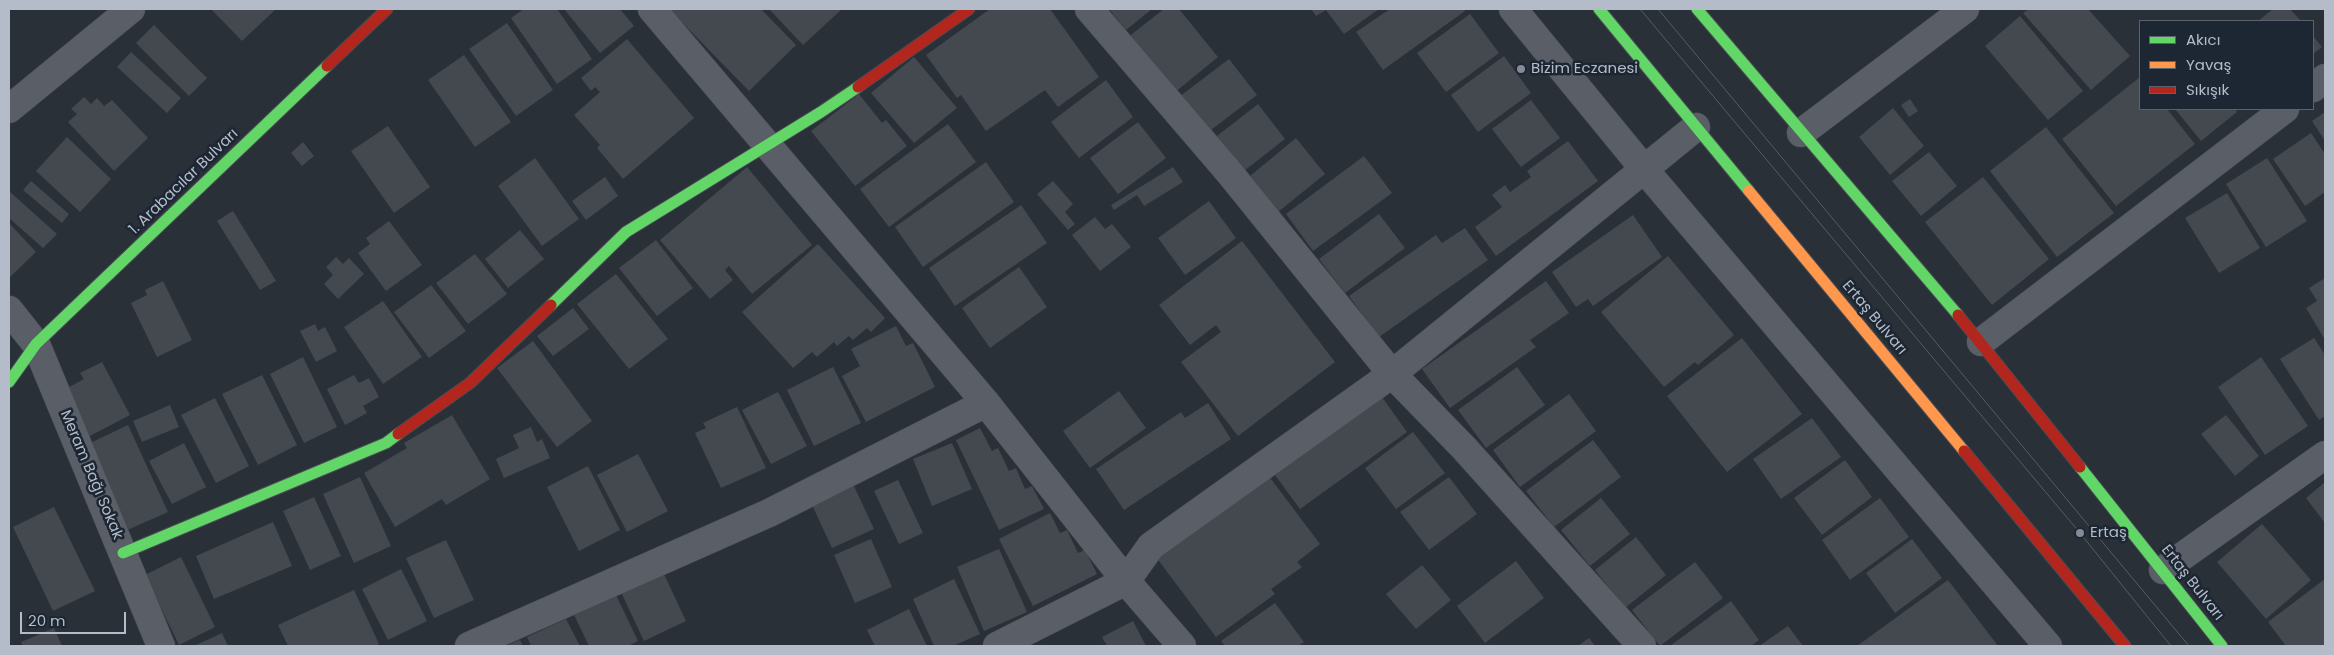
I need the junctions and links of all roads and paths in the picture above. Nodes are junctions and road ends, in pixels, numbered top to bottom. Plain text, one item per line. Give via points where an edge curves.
1 (131, 9) edge
2 (387, 9) edge
3 (652, 9) edge
4 (969, 9) edge
5 (1089, 9) edge
6 (1513, 9) edge
7 (1598, 9) edge
8 (1697, 9) edge
9 (1965, 9) edge
10 (2325, 78) edge
11 (2314, 87) edge
12 (9, 109) edge
13 (2284, 110) edge
14 (1696, 127) junction
15 (1801, 133) junction
16 (769, 144) junction
17 (1644, 169) junction
18 (9, 310) edge
19 (1981, 342) junction
20 (36, 344) junction
21 (1392, 374) junction
22 (9, 382) edge
23 (986, 403) junction
24 (2325, 455) edge
25 (123, 552) junction
26 (2163, 570) junction
27 (1126, 581) junction
28 (160, 646) edge
29 (469, 646) edge
30 (997, 646) edge
31 (1182, 646) edge
32 (1642, 646) edge
33 (2048, 646) edge
34 (2125, 646) edge
35 (2222, 646) edge

1 - 12 street
2 - 20 main road, 1. Arabacılar Bulvarı
3 - 16 street
4 - 16 main road via 821,112
5 - 21 street via 1228,172
6 - 17 street
7 - 14 main road, Ertaş Bulvarı
8 - 15 main road, Ertaş Bulvarı
9 - 15 street
10 - 11 street
13 - 19 street
14 - 17 street
14 - 34 main road, Ertaş Bulvarı
15 - 19 main road, Ertaş Bulvarı
16 - 23 street
16 - 25 main road via 626,232 470,383 386,443
17 - 21 street
17 - 33 street
18 - 20 street, Meram Bağı Sokak
19 - 26 main road, Ertaş Bulvarı
20 - 22 main road, 1. Arabacılar Bulvarı
20 - 25 street, Meram Bağı Sokak
21 - 27 street via 1151,546
21 - 32 street via 1464,448
23 - 27 street
23 - 29 street via 769,513
24 - 26 street
25 - 28 street, Meram Bağı Sokak
26 - 35 main road, Ertaş Bulvarı
27 - 30 street
27 - 31 street

